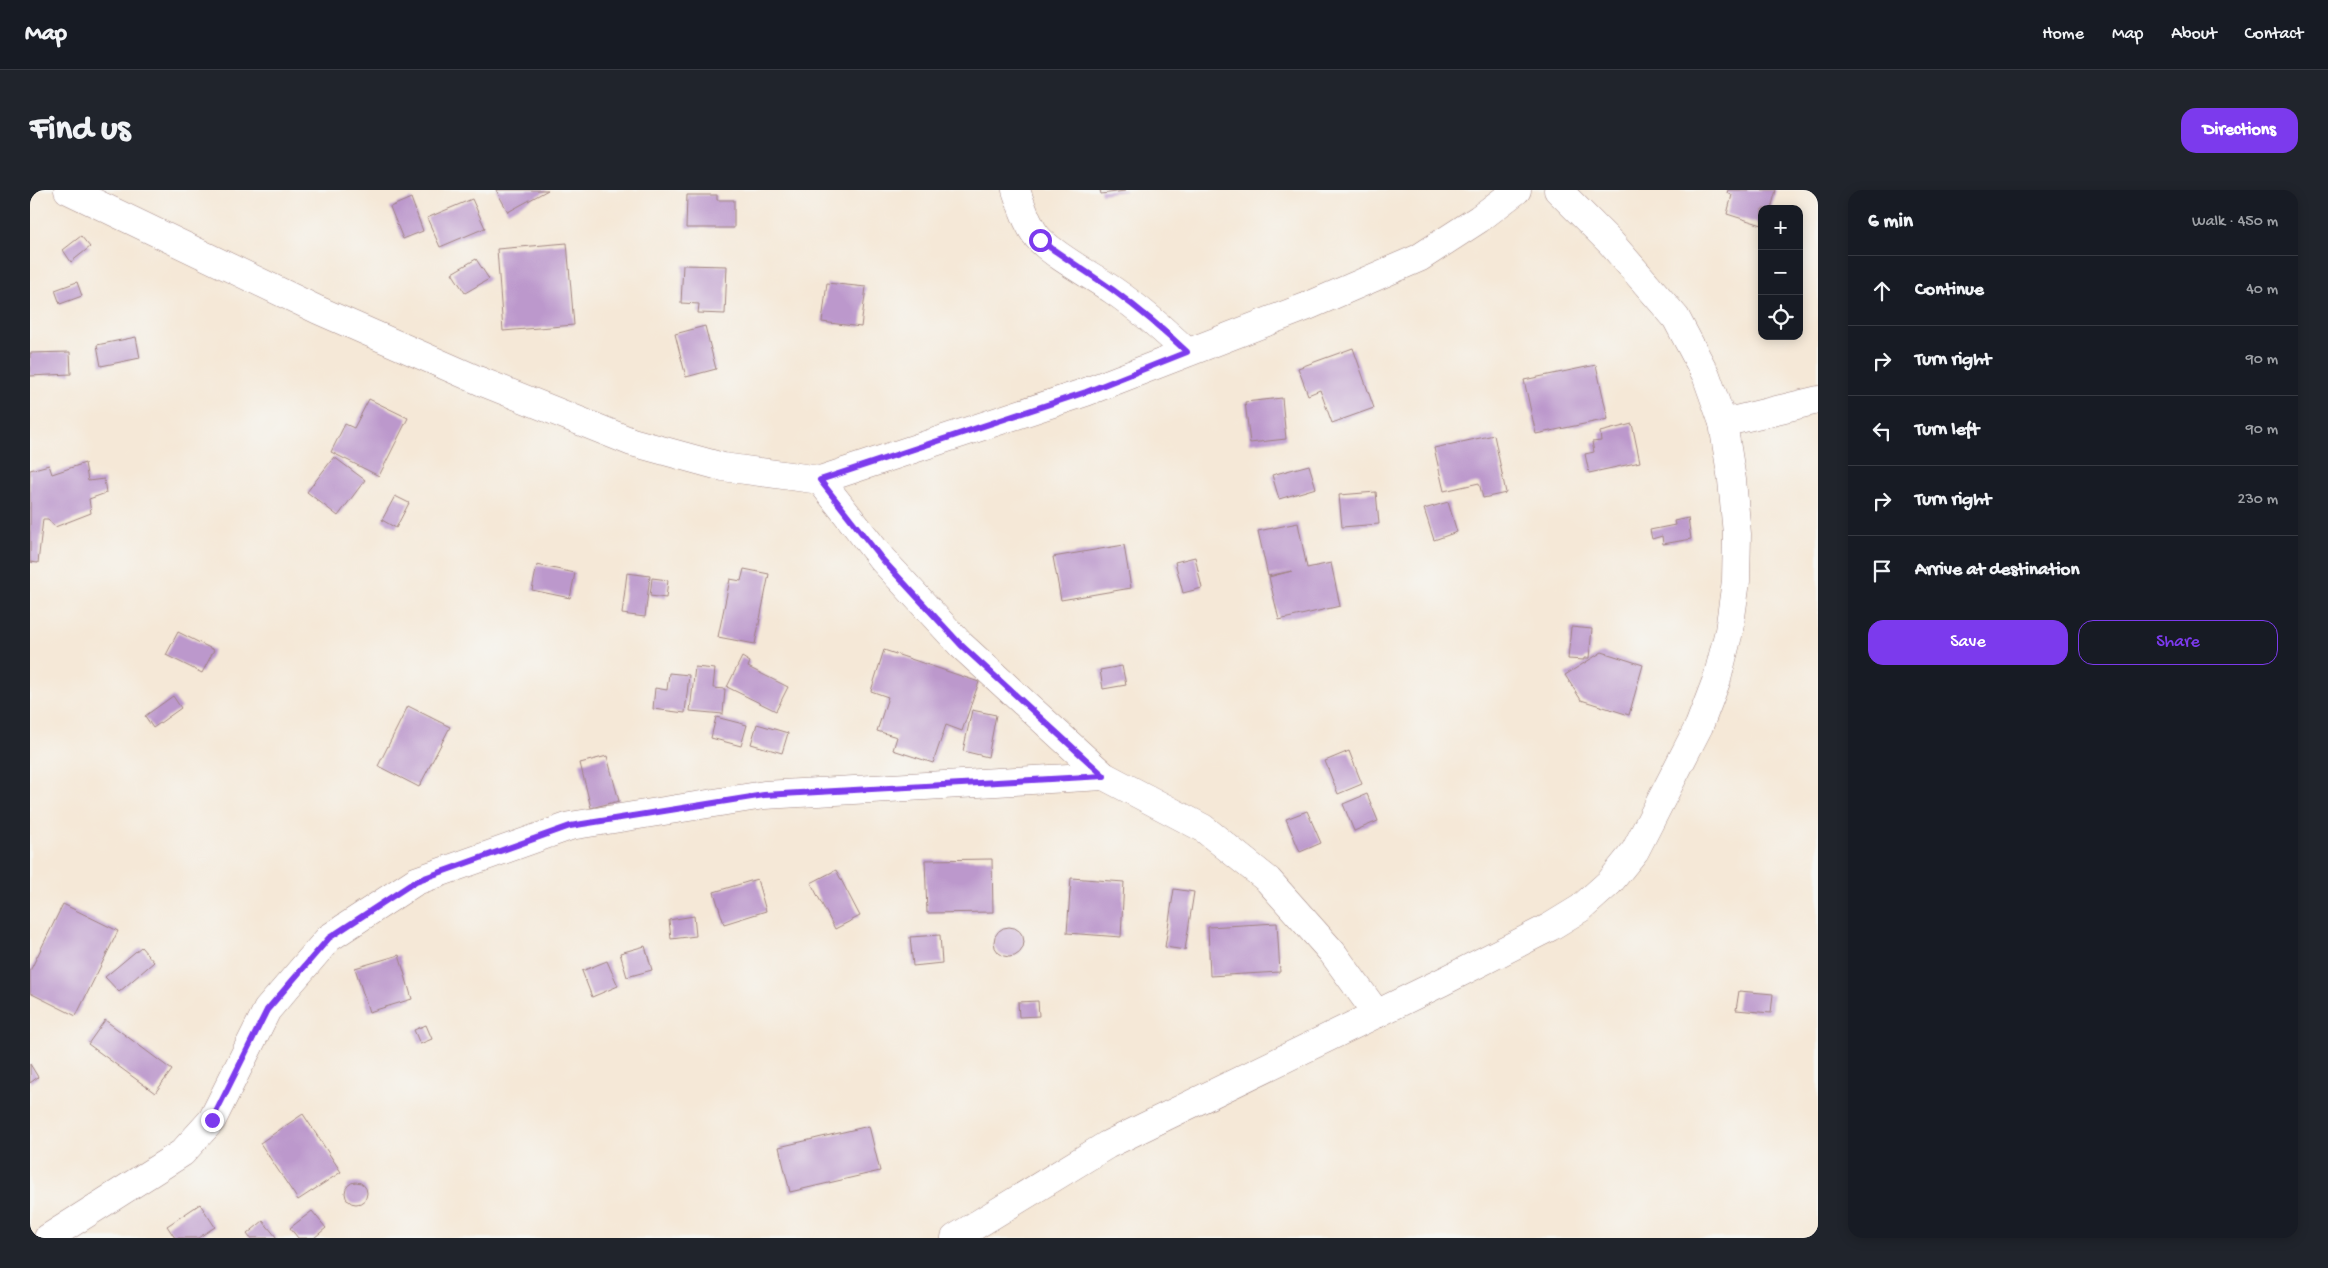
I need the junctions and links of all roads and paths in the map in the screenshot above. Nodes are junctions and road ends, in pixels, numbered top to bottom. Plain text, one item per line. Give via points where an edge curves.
1 (68, 190) edge
2 (1016, 190) edge
3 (1517, 190) edge
4 (1558, 190) edge
5 (1187, 352) junction
6 (1818, 400) edge
7 (1723, 423) junction
8 (820, 480) junction
9 (1104, 776) junction
10 (1376, 1014) junction
11 (48, 1238) edge
12 (955, 1238) edge

1 - 8 street via 318,310 480,381 632,442 723,467
2 - 5 street via 1025,216 1040,240 1113,290 1160,326
3 - 5 street via 1418,258 1308,306
4 - 7 street via 1611,243 1676,318 1706,375
5 - 8 street via 1086,392
6 - 7 street
7 - 10 street via 1737,534 1736,581 1729,630 1717,679 1699,726 1635,850 1610,882 1582,908
8 - 9 street via 882,559 961,645
9 - 10 street via 1203,828 1268,880 1332,952
9 - 11 street via 764,795 570,826 416,881 329,938 267,1010 212,1120 182,1152
10 - 12 street via 1107,1145

